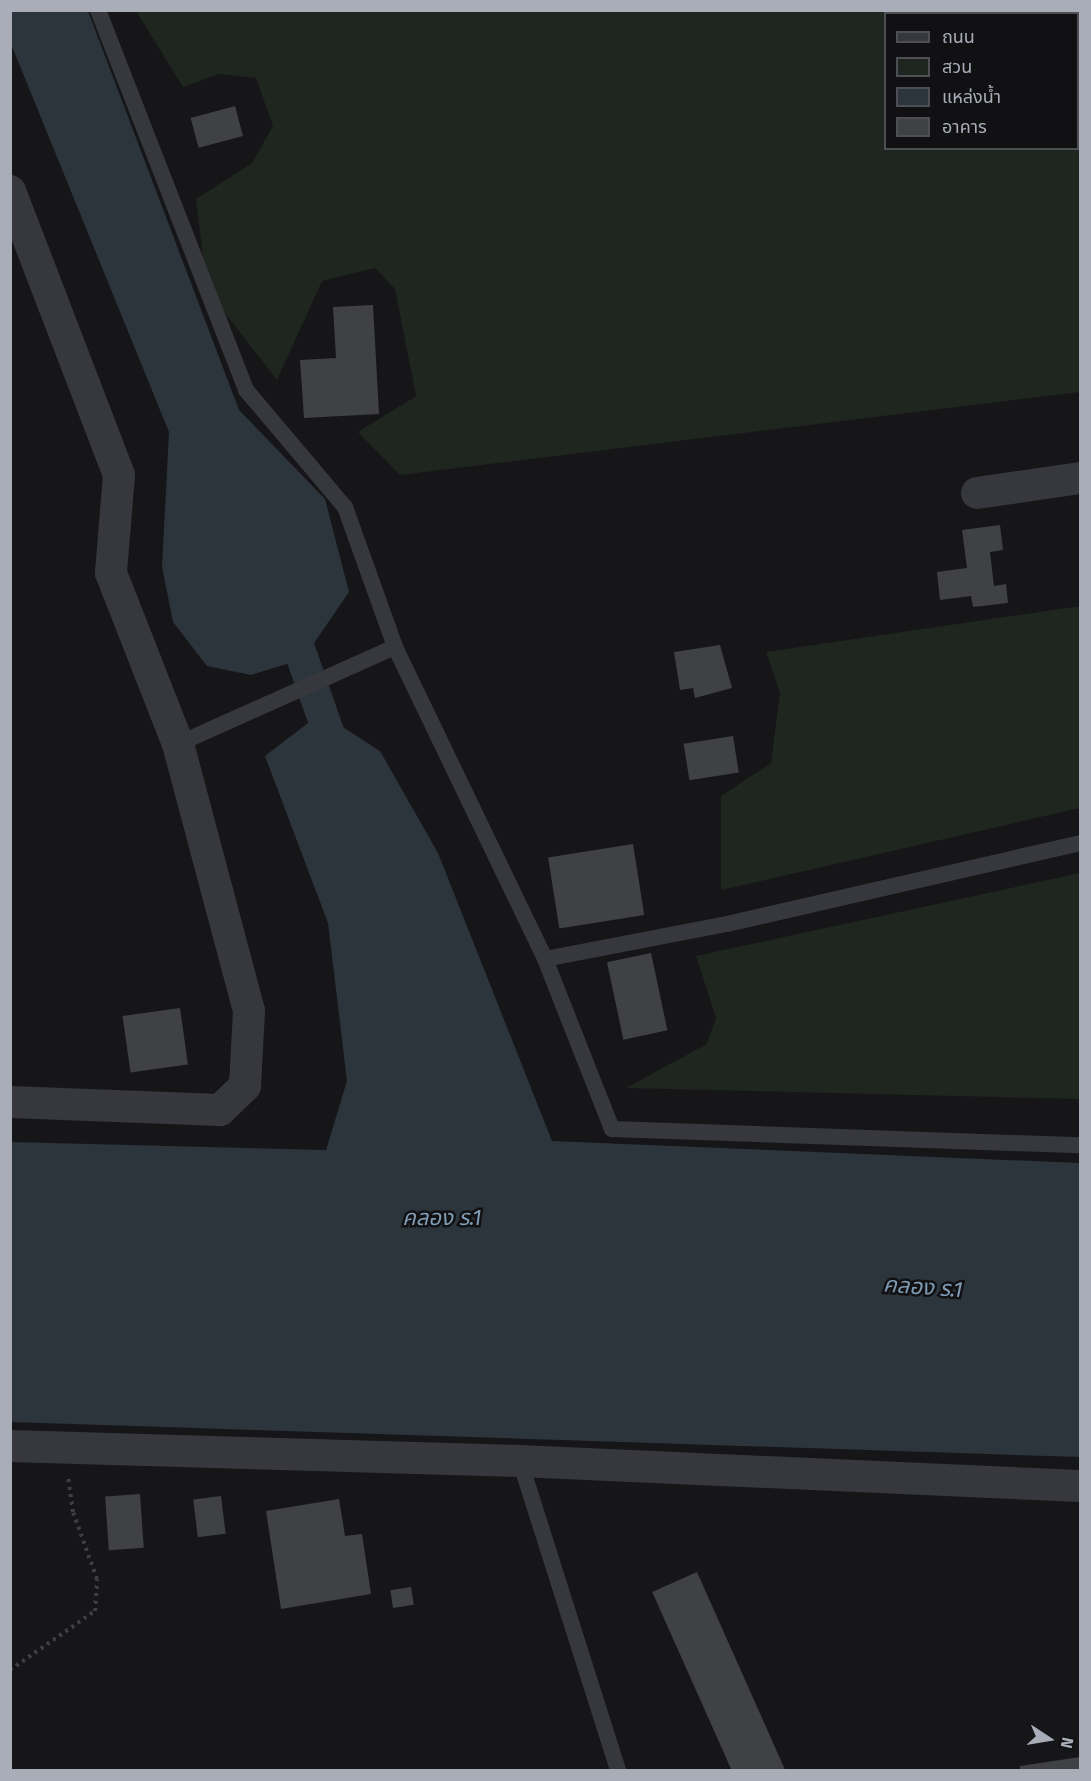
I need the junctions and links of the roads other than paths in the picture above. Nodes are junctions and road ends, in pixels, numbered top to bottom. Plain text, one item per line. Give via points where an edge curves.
1 (98, 10) edge
2 (10, 191) edge
3 (1080, 478) edge
4 (977, 493) dead end
5 (395, 647) junction
6 (178, 744) junction
7 (1080, 843) edge
8 (545, 959) junction
9 (10, 1102) edge
10 (1080, 1145) edge
11 (10, 1446) edge
12 (520, 1461) junction
13 (1080, 1486) edge
14 (618, 1770) edge

1 - 5 lane via 246,390 345,507
2 - 6 street via 119,475 111,573
3 - 4 street
5 - 6 lane
5 - 8 lane
6 - 9 street via 249,1011 245,1086 219,1110
7 - 8 lane via 727,924
8 - 10 lane via 612,1129
11 - 12 street
12 - 13 street
12 - 14 lane

